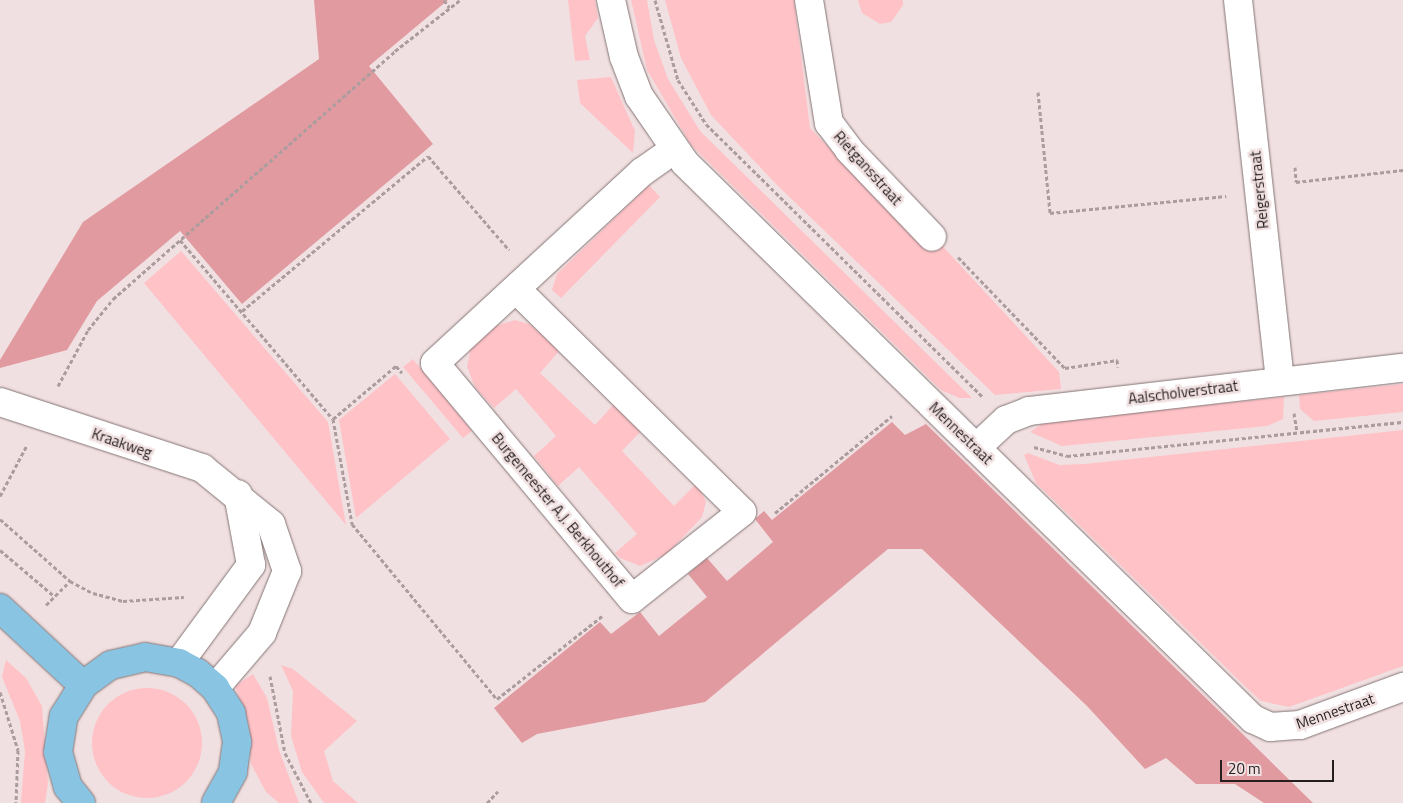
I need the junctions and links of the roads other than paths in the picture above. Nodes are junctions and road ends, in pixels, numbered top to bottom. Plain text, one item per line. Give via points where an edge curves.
1 (611, 0) edge
2 (809, 0) edge
3 (1238, 0) edge
4 (674, 150) junction
5 (932, 237) road end
6 (517, 290) junction
7 (1403, 368) edge
8 (1280, 380) junction
9 (0, 402) edge
10 (976, 448) junction
11 (238, 494) junction
12 (0, 608) edge
13 (179, 663) junction
14 (82, 685) junction
15 (1403, 687) edge
16 (215, 688) junction
17 (221, 802) edge
18 (81, 803) edge

1 - 4 street, Mennestraat via 624,57 640,96
2 - 5 street, Rietgansstraat via 828,122 849,150
3 - 8 street, Reigerstraat
4 - 6 street via 642,172
4 - 10 street, Mennestraat
6 - 6 street, Burgemeester A.J. Berkhouthof via 742,512 632,599 435,363
7 - 8 street, Aalscholverstraat
8 - 10 street, Aalscholverstraat via 1029,411 1006,420
9 - 11 street, Kraakweg via 202,468
10 - 15 street, Mennestraat via 1252,719 1270,726 1300,725
11 - 13 street via 251,565
11 - 16 street, Kraakweg via 271,524 287,570 262,634
12 - 14 main road
13 - 14 main road via 145,657 111,665
13 - 16 main road
14 - 18 main road via 64,716 58,752 68,787
16 - 17 main road via 230,713 237,742 234,772

